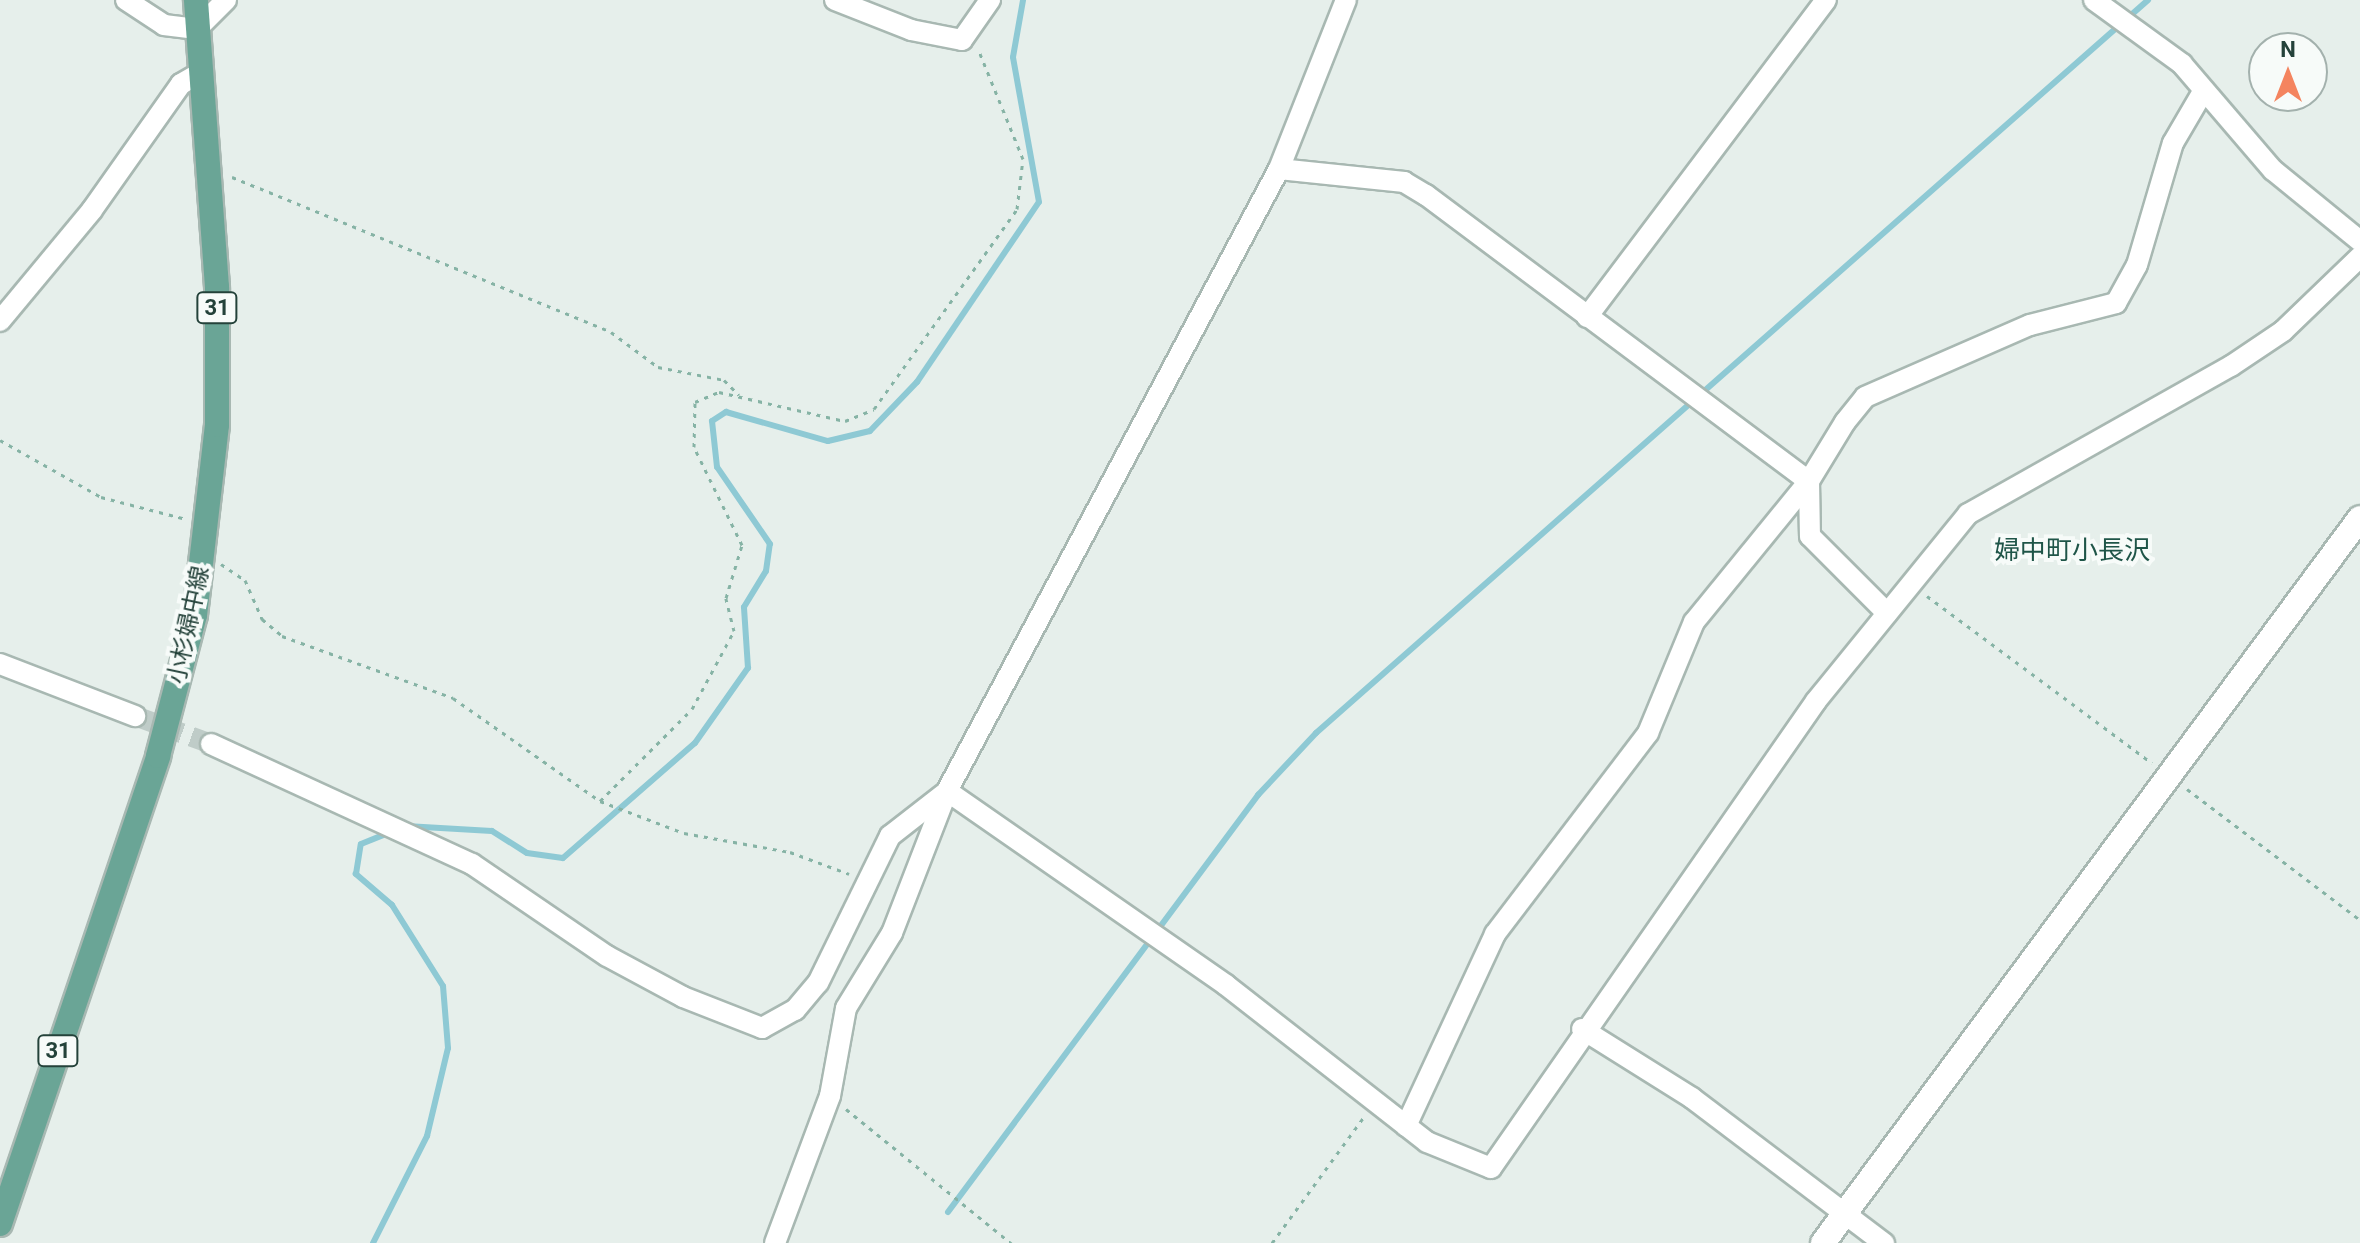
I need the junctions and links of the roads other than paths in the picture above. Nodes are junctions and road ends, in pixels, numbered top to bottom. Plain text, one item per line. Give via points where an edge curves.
1 (126, 0) edge
2 (196, 0) edge
3 (226, 0) edge
4 (835, 0) edge
5 (990, 0) edge
6 (1346, 0) edge
7 (1826, 0) edge
8 (2094, 0) edge
9 (197, 29) junction
10 (200, 73) junction
11 (2204, 90) junction
12 (1279, 169) junction
13 (2360, 241) edge
14 (2360, 257) edge
15 (1587, 317) junction
16 (0, 321) edge
17 (1809, 481) junction
18 (2360, 518) edge
19 (1887, 613) junction
20 (0, 664) edge
21 (135, 716) tunnel mouth
22 (211, 744) tunnel mouth
23 (947, 791) junction
24 (1582, 1029) junction
25 (1406, 1126) junction
26 (1844, 1214) junction
27 (0, 1224) edge
28 (775, 1243) edge
29 (1823, 1243) edge
30 (1884, 1243) edge

1 - 9 street via 164,25
2 - 9 main road, 小杉婦中線 / 31
3 - 9 street
4 - 5 street via 911,30 962,40
6 - 12 street
7 - 15 street
8 - 11 street via 2182,64
9 - 10 main road, 小杉婦中線 / 31
10 - 16 street via 181,84 92,210
10 - 27 main road, 小杉婦中線 / 31 via 217,287 209,525 158,756
11 - 13 street via 2273,170
11 - 17 street via 2173,143 2137,265 2116,303 2030,325 1865,397
12 - 15 street via 1404,182
12 - 23 street
14 - 19 street via 2283,331 2231,366 1968,514
15 - 17 street
17 - 19 street via 1810,536
17 - 25 street via 1694,622 1648,733 1495,934
18 - 26 street
19 - 24 street
20 - 21 street
22 - 23 street via 370,823 472,864 607,956 746,1026 762,1028 795,1010 818,983 908,815
23 - 25 street via 1226,985
23 - 28 street via 892,933 846,1008 830,1096
24 - 25 street via 1491,1168
24 - 26 street via 1692,1098
26 - 29 street
26 - 30 street

